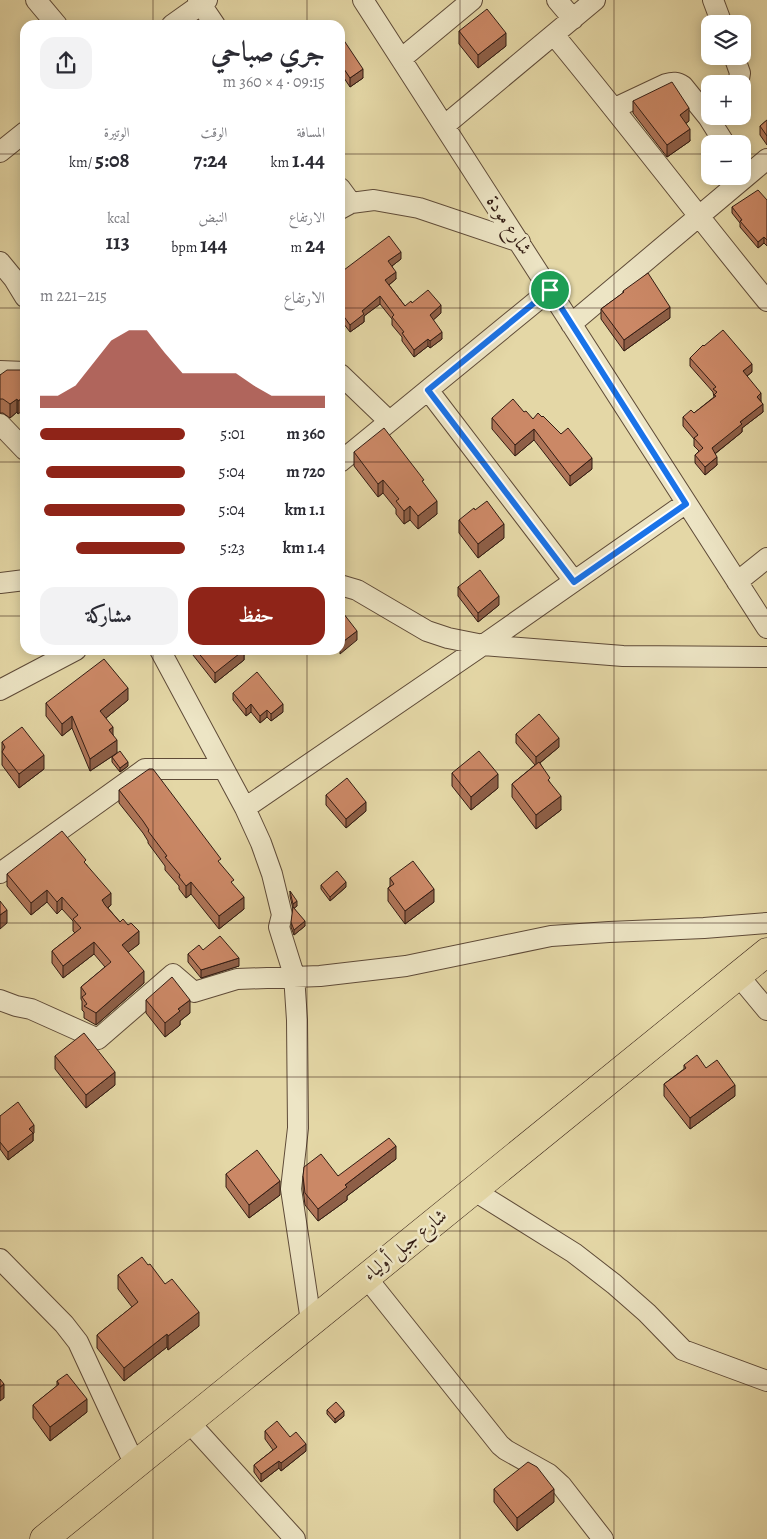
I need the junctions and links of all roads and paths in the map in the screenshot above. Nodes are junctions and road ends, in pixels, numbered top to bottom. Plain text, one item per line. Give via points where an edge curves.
1 (36, 0) edge
2 (363, 0) edge
3 (472, 0) edge
4 (557, 0) edge
5 (595, 0) edge
6 (713, 0) edge
7 (202, 2) edge
8 (719, 15) edge
9 (573, 19) junction
10 (53, 20) edge
11 (179, 20) edge
12 (212, 20) edge
13 (554, 35) junction
14 (401, 59) junction
15 (701, 107) edge
16 (615, 108) junction
17 (444, 126) junction
18 (20, 136) edge
19 (0, 152) edge
20 (767, 160) edge
21 (751, 170) edge
22 (732, 185) edge
23 (345, 200) edge
24 (698, 217) junction
25 (520, 242) junction
26 (0, 262) edge
27 (20, 289) edge
28 (550, 290) junction
29 (767, 301) edge
30 (571, 324) junction
31 (0, 371) edge
32 (20, 372) edge
33 (345, 379) edge
34 (428, 390) junction
35 (389, 421) junction
36 (0, 424) edge
37 (20, 445) edge
38 (345, 458) edge
39 (686, 504) junction
40 (767, 558) edge
41 (20, 581) edge
42 (574, 582) junction
43 (737, 582) junction
44 (0, 583) edge
45 (345, 586) edge
46 (767, 628) edge
47 (483, 645) junction
48 (66, 655) edge
49 (163, 655) edge
50 (767, 657) edge
51 (0, 690) edge
52 (223, 769) junction
53 (245, 808) junction
54 (0, 873) edge
55 (767, 923) edge
56 (767, 952) edge
57 (294, 975) junction
58 (738, 976) junction
59 (0, 1000) edge
60 (767, 1010) edge
61 (473, 1190) junction
62 (0, 1259) edge
63 (366, 1277) junction
64 (311, 1321) junction
65 (767, 1381) edge
66 (188, 1421) junction
67 (135, 1464) junction
68 (44, 1539) edge
69 (296, 1539) edge
70 (603, 1539) edge

1 - 10 street
2 - 14 street, شارع مودة
3 - 14 street
4 - 9 street
5 - 9 street
6 - 8 street
7 - 11 street
7 - 12 street
9 - 13 street
13 - 16 street
13 - 17 street
14 - 17 street, شارع مودة
15 - 16 street via 683,86 673,82
16 - 24 street
17 - 25 street, شارع مودة
18 - 19 street
20 - 21 street
22 - 24 street
23 - 25 street via 374,200 420,208
24 - 29 street
24 - 30 street
25 - 28 street, شارع مودة
26 - 27 street
28 - 30 street, شارع مودة
28 - 34 street
30 - 39 street, شارع مودة
31 - 32 street
33 - 35 street
34 - 35 street
34 - 42 street
35 - 38 street
36 - 37 street
39 - 42 street
39 - 43 street, شارع مودة
40 - 43 street
41 - 44 street
42 - 47 street
43 - 46 street, شارع مودة
45 - 47 street via 427,631
47 - 50 street via 623,656
47 - 53 street
48 - 51 street
49 - 52 street
52 - 53 street
52 - 54 street via 145,769
53 - 57 street via 272,874 282,914 279,927
55 - 57 street via 551,936 406,966 320,976
56 - 58 highway, شارع جبل أولياء
57 - 59 street via 237,978 194,992 172,974 98,1039 31,1008
57 - 64 street via 298,1128 291,1189
58 - 60 street
58 - 61 highway, شارع جبل أولياء
61 - 63 highway, شارع جبل أولياء
61 - 65 street via 581,1258 647,1313 683,1350
62 - 67 street via 78,1342
63 - 64 highway, شارع جبل أولياء
63 - 70 street via 500,1445 550,1474
64 - 66 highway, شارع جبل أولياء
66 - 67 highway, شارع جبل أولياء
66 - 69 street
67 - 68 highway, شارع جبل أولياء

